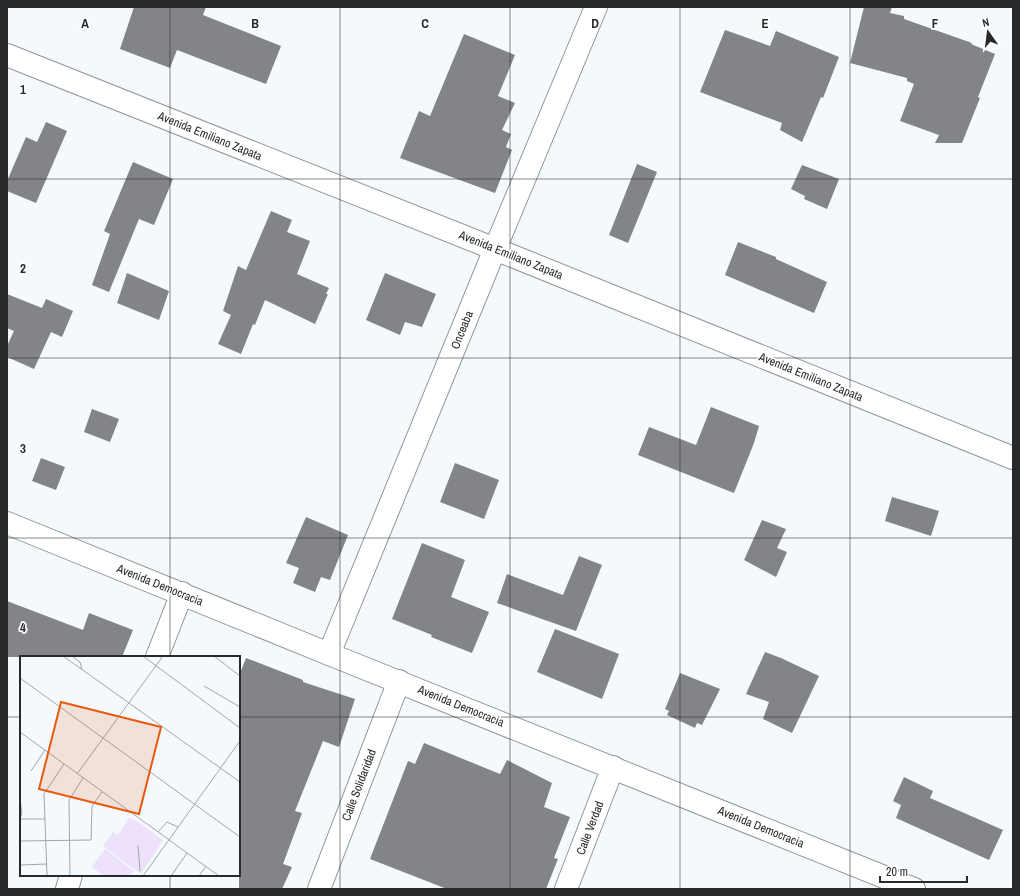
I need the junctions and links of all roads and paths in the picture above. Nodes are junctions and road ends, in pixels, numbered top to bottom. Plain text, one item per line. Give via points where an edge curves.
1 (596, 7) edge
2 (7, 55) edge
3 (495, 249) junction
4 (1013, 458) edge
5 (7, 523) edge
6 (182, 593) junction
7 (329, 654) junction
8 (157, 656) edge
9 (399, 681) junction
10 (613, 767) junction
11 (71, 876) edge
12 (66, 889) edge
13 (319, 889) edge
14 (566, 889) edge
15 (914, 889) edge

1 - 3 street, Onceaba
2 - 3 street, Avenida Emiliano Zapata
3 - 4 street, Avenida Emiliano Zapata
3 - 7 street, Onceaba
5 - 6 street, Avenida Democracia
6 - 7 street, Avenida Democracia
6 - 8 street
7 - 9 street, Avenida Democracia
9 - 10 street, Avenida Democracia
9 - 13 street, Calle Solidaridad
10 - 14 street, Calle Verdad
10 - 15 street, Avenida Democracia
11 - 12 street

